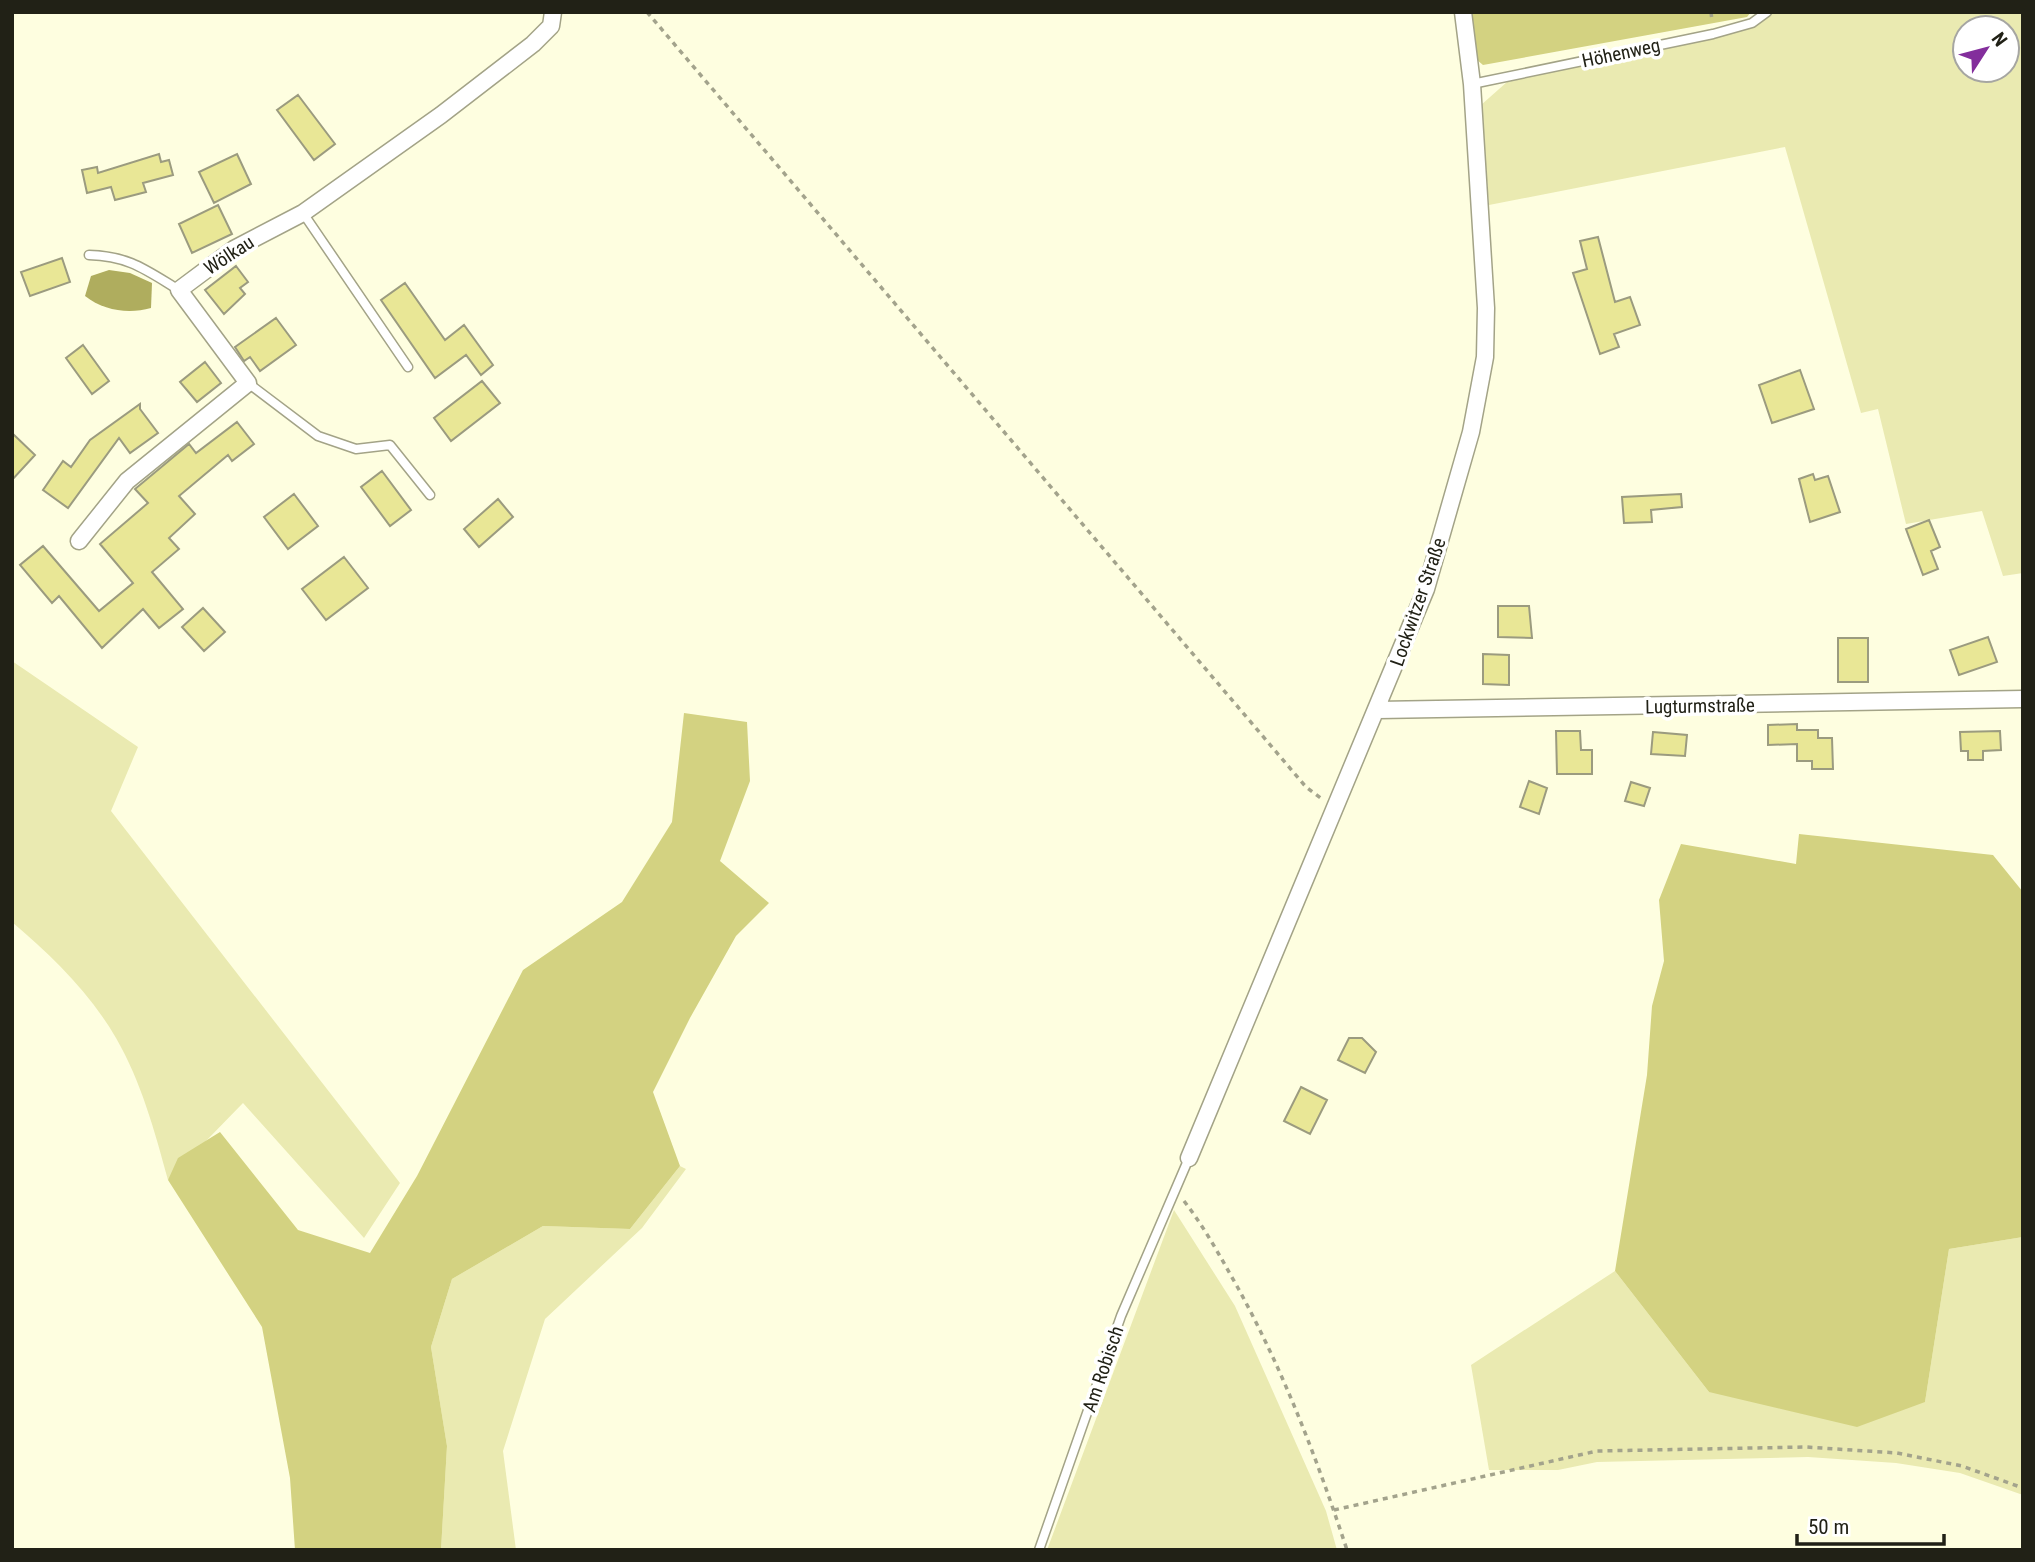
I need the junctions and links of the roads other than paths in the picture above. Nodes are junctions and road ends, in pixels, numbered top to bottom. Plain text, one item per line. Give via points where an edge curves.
1 (553, 12) edge
2 (1463, 12) edge
3 (1767, 12) edge
4 (1472, 84) junction
5 (303, 213) junction
6 (89, 255) dead end
7 (179, 290) junction
8 (408, 367) dead end
9 (248, 383) junction
10 (430, 495) dead end
11 (79, 541) dead end
12 (2023, 699) edge
13 (1378, 710) junction
14 (1189, 1158) joint
15 (1039, 1550) edge

1 - 5 street, Wölkau via 551,26 533,44
2 - 4 street, Lockwitzer Straße
3 - 4 lane, Höhenweg via 1752,23 1713,34
4 - 13 street, Lockwitzer Straße via 1486,308 1482,380 1426,589
5 - 7 street, Wölkau via 234,249
5 - 8 lane
6 - 7 lane via 133,262
7 - 9 street
9 - 10 lane via 318,436 356,449 390,445
9 - 11 street via 127,481
12 - 13 street, Lugturmstraße
13 - 14 street, Lockwitzer Straße
14 - 15 lane, Am Robisch via 1121,1316

